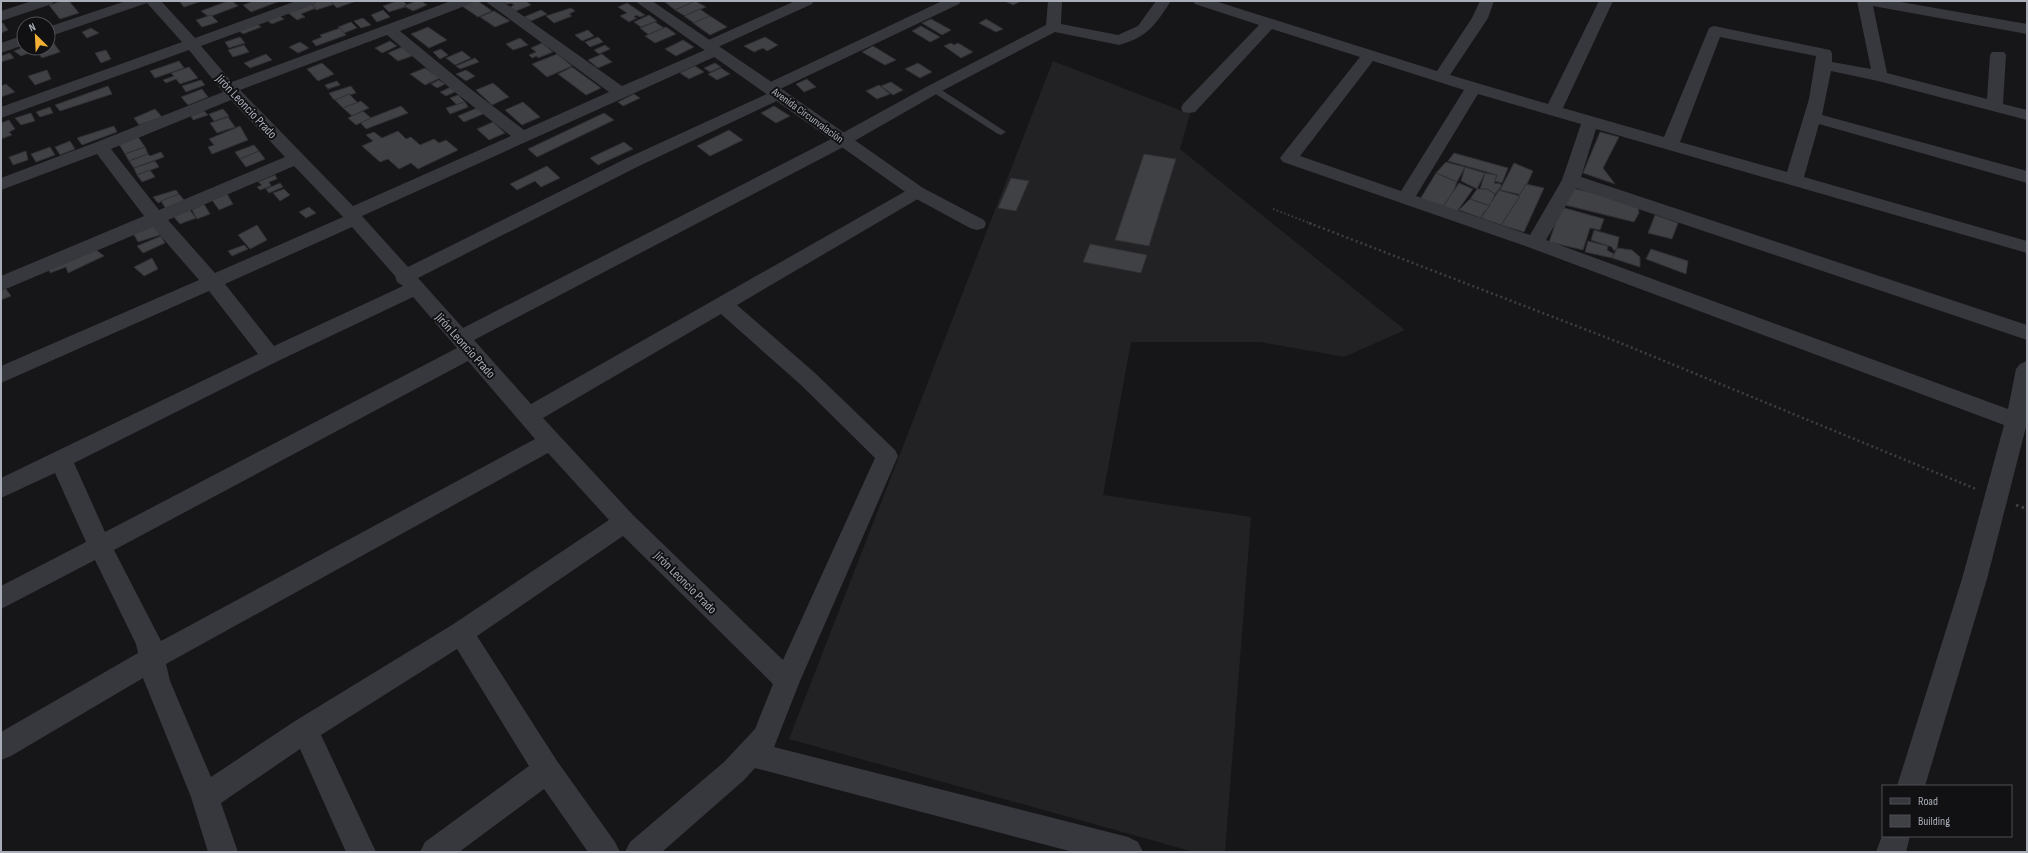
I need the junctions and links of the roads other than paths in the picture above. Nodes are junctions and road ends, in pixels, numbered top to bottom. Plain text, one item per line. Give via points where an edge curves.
1 (47, 1) edge
2 (141, 1) edge
3 (153, 1) edge
4 (310, 1) edge
5 (465, 1) edge
6 (492, 1) edge
7 (642, 1) edge
8 (807, 1) edge
9 (954, 1) edge
10 (1055, 1) edge
11 (1164, 1) edge
12 (1200, 1) edge
13 (1487, 1) edge
14 (1606, 1) edge
15 (1864, 1) edge
16 (1870, 1) edge
17 (1, 16) edge
18 (1270, 22) junction
19 (1053, 28) junction
20 (56, 29) edge
21 (2027, 29) edge
22 (390, 30) junction
23 (16, 43) edge
24 (191, 43) junction
25 (1, 48) edge
26 (712, 48) junction
27 (1370, 54) junction
28 (1998, 55) dead end
29 (1825, 65) junction
30 (1880, 76) junction
31 (1440, 78) junction
32 (1474, 88) junction
33 (934, 89) junction
34 (232, 91) junction
35 (774, 91) junction
36 (621, 93) junction
37 (1995, 106) junction
38 (1190, 108) dead end
39 (1553, 111) junction
40 (1, 113) edge
41 (2027, 115) edge
42 (1812, 117) junction
43 (1590, 121) junction
44 (1001, 132) dead end
45 (523, 137) junction
46 (843, 140) junction
47 (1670, 144) junction
48 (100, 147) junction
49 (296, 159) junction
50 (2027, 177) edge
51 (1794, 179) junction
52 (1571, 180) junction
53 (1, 184) edge
54 (917, 192) junction
55 (1405, 199) junction
56 (352, 216) junction
57 (155, 218) junction
58 (977, 224) dead end
59 (1535, 243) junction
60 (2027, 247) edge
61 (212, 282) junction
62 (409, 282) junction
63 (1, 284) edge
64 (722, 303) junction
65 (2027, 333) edge
66 (466, 344) junction
67 (271, 356) junction
68 (2027, 369) edge
69 (1, 375) edge
70 (528, 416) junction
71 (2017, 421) junction
72 (550, 441) junction
73 (61, 460) junction
74 (1, 489) edge
75 (626, 522) junction
76 (100, 547) junction
77 (1, 598) edge
78 (461, 633) junction
79 (153, 658) junction
80 (787, 682) junction
81 (305, 730) junction
82 (1, 747) edge
83 (750, 754) junction
84 (547, 770) junction
85 (1911, 785) edge
86 (205, 797) junction
87 (1896, 837) edge
88 (223, 852) edge
89 (361, 852) edge
90 (435, 852) edge
91 (605, 852) edge
92 (640, 852) edge
93 (1128, 852) edge
94 (1891, 852) edge

1 - 17 street
2 - 20 street
3 - 24 street, Jirón Leoncio Prado
4 - 24 street
5 - 22 street
6 - 36 street
7 - 26 street, Avenida Circunvalación
8 - 26 street
9 - 35 street
10 - 19 street
11 - 19 street via 1143,29 1119,40
12 - 18 street
13 - 31 street via 1480,18
14 - 39 street
15 - 30 street
16 - 21 street
18 - 27 street
18 - 38 street
19 - 33 street
22 - 34 street
22 - 45 street
23 - 25 street
24 - 34 street, Jirón Leoncio Prado
24 - 40 street
26 - 35 street, Avenida Circunvalación
26 - 36 street
27 - 31 street
27 - 55 street via 1289,158
28 - 37 street
29 - 30 street
29 - 42 street
29 - 47 street via 1824,53 1714,31
30 - 37 street
31 - 32 street
32 - 39 street
32 - 55 street
33 - 44 lane
33 - 46 street
34 - 48 street
34 - 49 street, Jirón Leoncio Prado
35 - 46 street, Avenida Circunvalación
35 - 62 street
36 - 45 street
37 - 41 street
39 - 43 street
42 - 50 street
42 - 51 street
43 - 47 street
43 - 52 street
45 - 56 street
46 - 54 street, Avenida Circunvalación
46 - 66 street
47 - 51 street
48 - 53 street
48 - 57 street
49 - 56 street, Jirón Leoncio Prado
49 - 57 street
51 - 60 street
52 - 59 street
52 - 65 street
54 - 58 street, Avenida Circunvalación
54 - 64 street
55 - 59 street
56 - 61 street
56 - 62 street, Jirón Leoncio Prado
57 - 61 street
57 - 63 street
59 - 71 street
61 - 67 street
61 - 69 street
62 - 66 street, Jirón Leoncio Prado
62 - 67 street
64 - 70 street
64 - 80 street via 808,379 887,456
66 - 70 street, Jirón Leoncio Prado
66 - 76 street
67 - 73 street
68 - 71 street
70 - 72 street, Jirón Leoncio Prado
71 - 85 street via 1998,498
72 - 75 street, Jirón Leoncio Prado
72 - 79 street
73 - 74 street
73 - 76 street
75 - 78 street
75 - 80 street, Jirón Leoncio Prado
76 - 77 street
76 - 79 street via 149,643
78 - 81 street
78 - 84 street
79 - 82 street
79 - 86 street via 157,681
80 - 83 street via 766,737
81 - 86 street
81 - 89 street
83 - 92 street via 734,771
83 - 93 street
84 - 90 street
84 - 91 street
86 - 88 street
87 - 94 street

